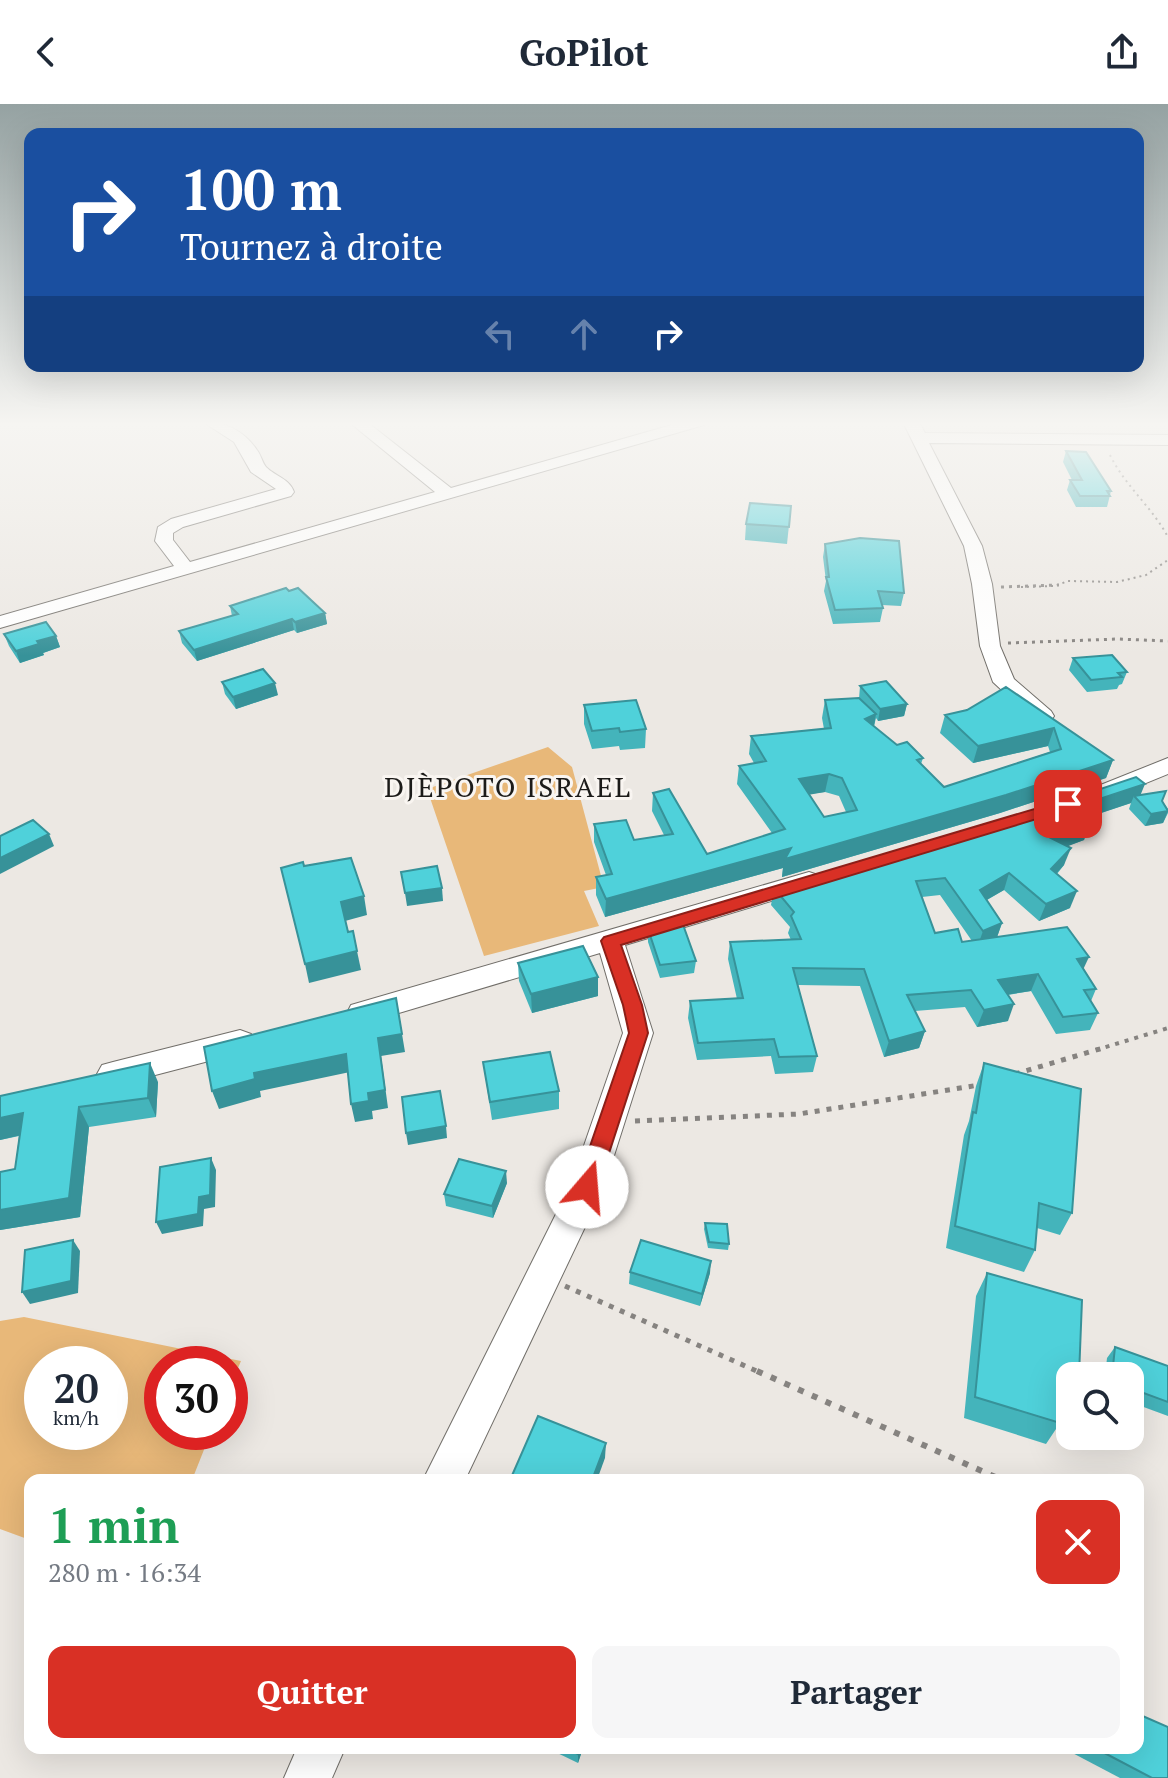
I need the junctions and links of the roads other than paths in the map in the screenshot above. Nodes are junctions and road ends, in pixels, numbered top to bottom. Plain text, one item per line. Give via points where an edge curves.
1 (257, 500) edge
2 (418, 500) edge
3 (950, 500) edge
4 (185, 568) junction
5 (0, 622) edge
6 (1061, 729) edge
7 (1107, 764) edge
8 (1168, 765) edge
9 (1131, 781) junction
10 (1082, 800) edge
11 (837, 872) edge
12 (610, 941) junction
13 (338, 1018) edge
14 (261, 1037) edge
15 (92, 1079) edge
16 (447, 1474) edge
17 (318, 1754) edge
18 (308, 1778) edge

1 - 4 street via 164,531 164,541
2 - 4 street
3 - 6 street via 973,546 990,646 1004,682
4 - 5 street
7 - 9 street
8 - 9 street
9 - 10 street
11 - 12 street
12 - 13 street
12 - 16 street via 638,1033 587,1187
14 - 15 street
17 - 18 street

